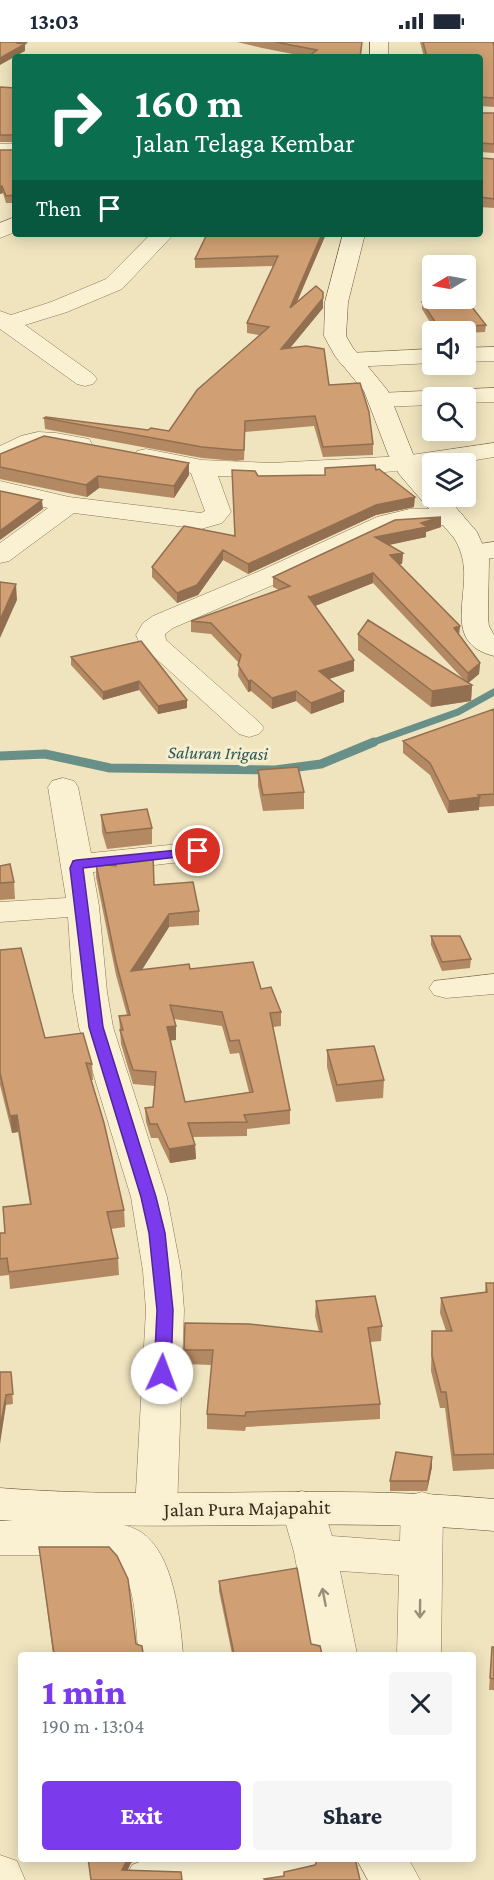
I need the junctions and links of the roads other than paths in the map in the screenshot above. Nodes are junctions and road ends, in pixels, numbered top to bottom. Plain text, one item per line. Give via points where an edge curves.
1 (160, 237) edge
2 (353, 237) edge
3 (3, 321) edge
4 (494, 354) edge
5 (476, 355) edge
6 (422, 356) edge
7 (350, 360) junction
8 (85, 379) dead end
9 (494, 395) edge
10 (380, 400) junction
11 (494, 450) edge
12 (0, 456) edge
13 (404, 463) junction
14 (202, 468) junction
15 (0, 489) edge
16 (69, 505) junction
17 (451, 517) junction
18 (484, 551) edge
19 (0, 555) edge
20 (494, 648) edge
21 (249, 728) dead end
22 (63, 787) dead end
23 (198, 851) dead end
24 (77, 864) junction
25 (83, 906) junction
26 (0, 912) edge
27 (494, 984) edge
28 (446, 988) dead end
29 (0, 1504) edge
30 (302, 1507) junction
31 (422, 1508) junction
32 (156, 1509) junction
33 (494, 1515) edge
34 (0, 1538) edge
35 (315, 1552) junction
36 (421, 1559) junction
37 (161, 1652) edge
38 (335, 1652) edge
39 (419, 1652) edge
40 (266, 1862) edge
41 (383, 1862) edge
42 (410, 1862) edge
43 (197, 1871) edge
44 (149, 1880) edge
45 (396, 1880) edge
46 (406, 1880) edge

1 - 3 street via 114,284 59,308
2 - 7 street via 334,327 334,335
3 - 8 street
4 - 5 street
6 - 7 street
7 - 10 street
9 - 10 street
10 - 13 street
11 - 13 street
12 - 14 street via 23,442 40,438
13 - 14 street via 271,471
13 - 17 street
14 - 16 street via 218,510 208,520
15 - 16 street
16 - 19 street
17 - 18 street
17 - 21 street via 410,517 386,522 153,629 150,635 154,644
18 - 20 street via 474,625 480,638
22 - 24 street
23 - 24 street
24 - 25 street
25 - 26 street
25 - 32 street via 96,1027 149,1197 162,1271 164,1340
27 - 28 street
29 - 32 street, Jalan Pura Majapahit via 89,1510
30 - 31 street, Jalan Pura Majapahit
30 - 32 street, Jalan Pura Majapahit
30 - 35 street
31 - 33 street, Jalan Pura Majapahit
31 - 36 street
34 - 37 street via 120,1539 146,1567
35 - 36 street
38 -> 35 street
36 -> 39 street
40 - 43 street
41 - 45 street
42 - 46 street
43 - 44 street

